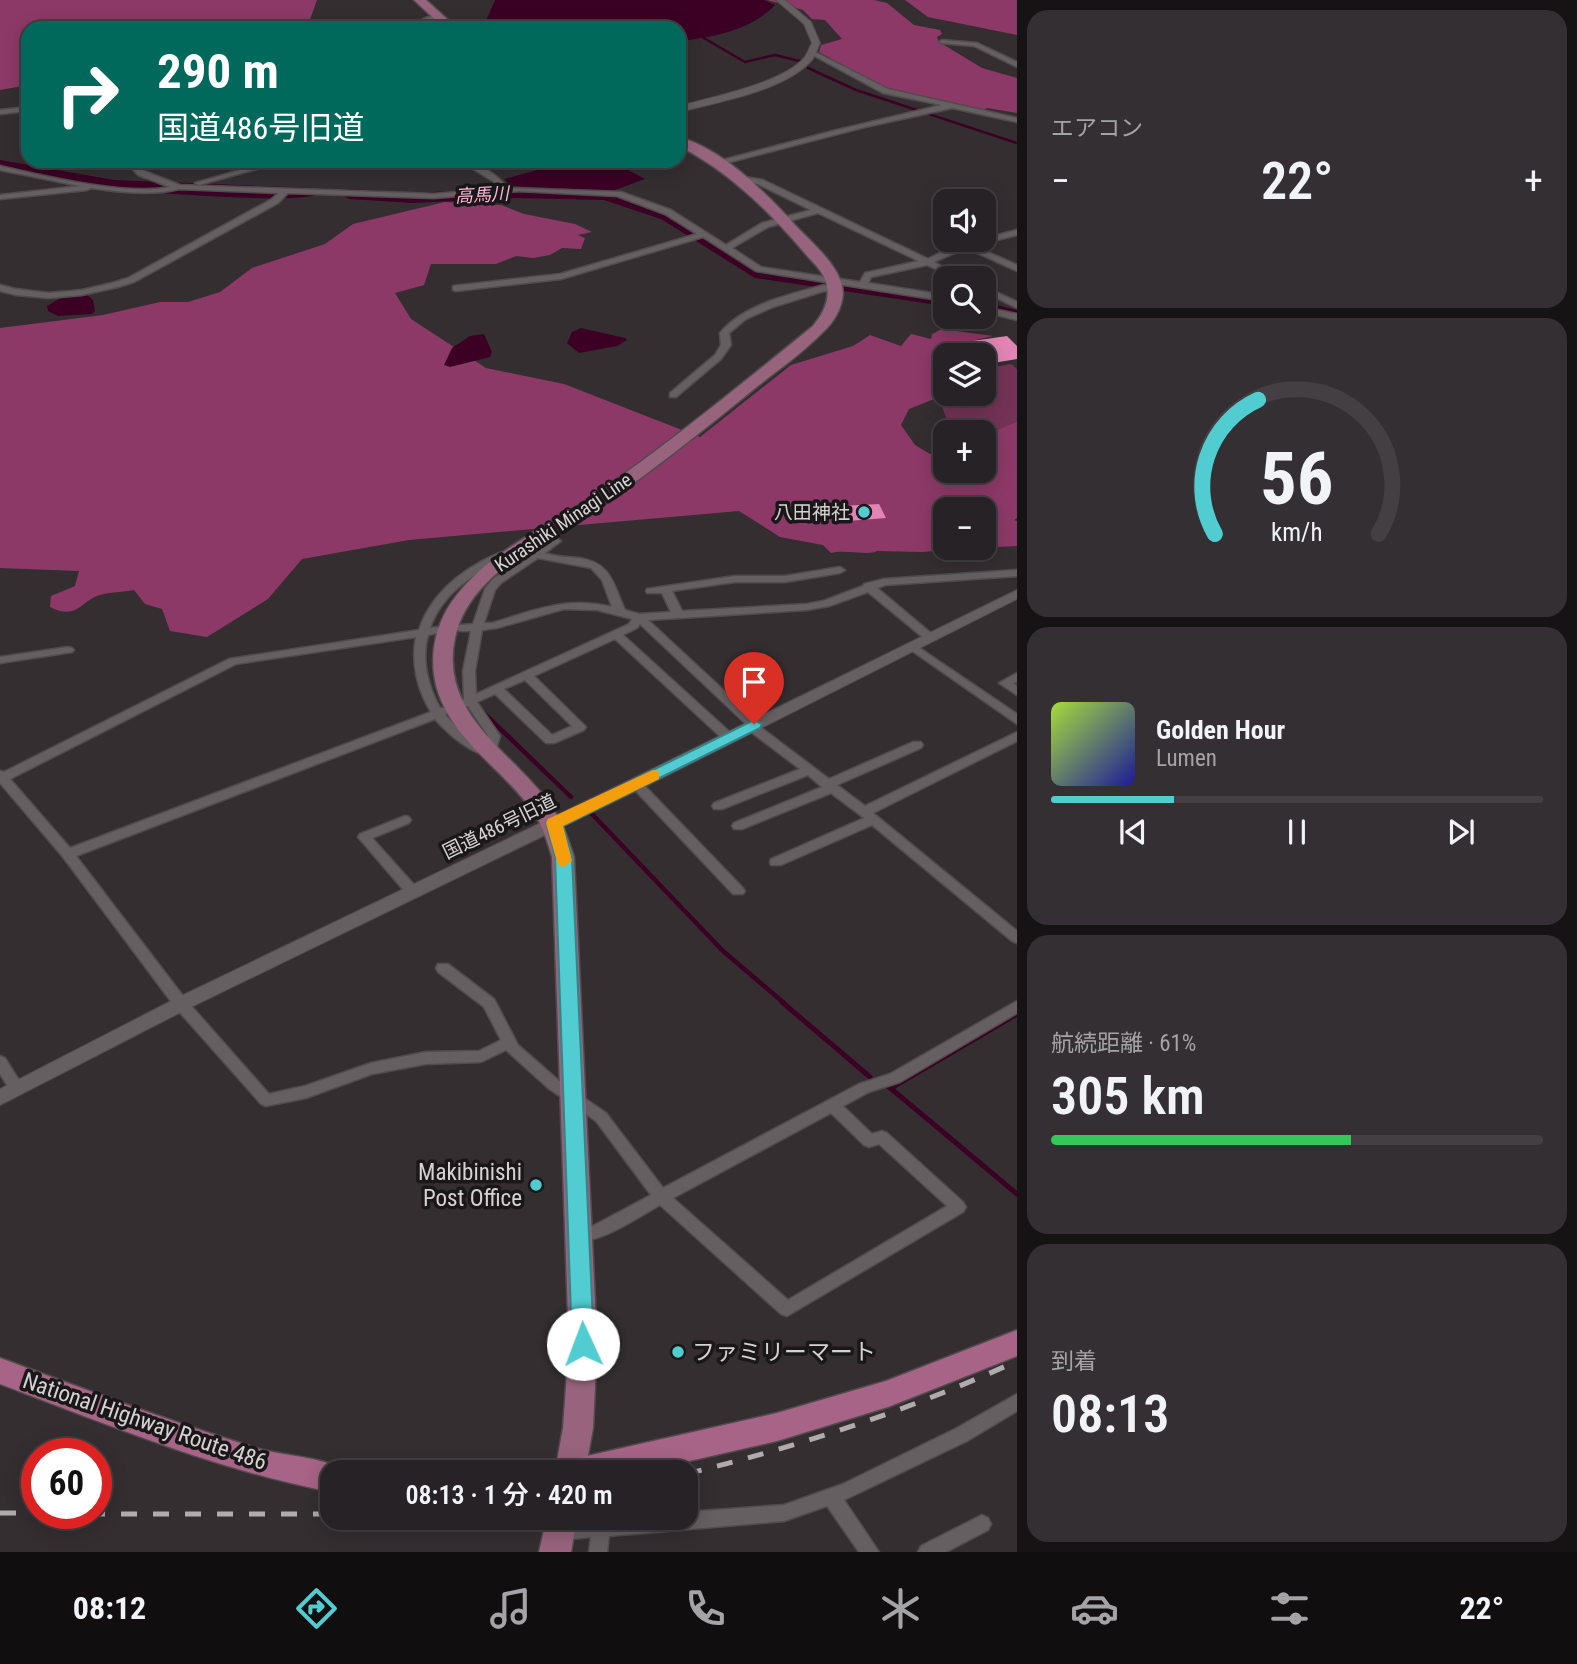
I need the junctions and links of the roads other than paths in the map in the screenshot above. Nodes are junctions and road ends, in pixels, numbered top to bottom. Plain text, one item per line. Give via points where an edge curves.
1 (419, 0) edge
2 (780, 0) edge
3 (437, 16) junction
4 (424, 21) edge
5 (443, 21) edge
6 (942, 42) dead end
7 (813, 53) junction
8 (1017, 65) edge
9 (954, 105) junction
10 (686, 107) edge
11 (21, 110) edge
12 (0, 112) edge
13 (920, 112) joint
14 (1017, 120) edge
15 (686, 145) edge
16 (718, 164) junction
17 (0, 168) edge
18 (136, 168) edge
19 (257, 168) edge
20 (476, 168) edge
21 (739, 178) junction
22 (100, 187) junction
23 (178, 187) junction
24 (193, 187) junction
25 (287, 190) junction
26 (505, 190) junction
27 (0, 197) edge
28 (819, 210) junction
29 (784, 220) junction
30 (1017, 232) edge
31 (699, 236) junction
32 (996, 238) edge
33 (724, 249) junction
34 (952, 252) edge
35 (981, 252) edge
36 (928, 262) junction
37 (936, 266) edge
38 (1017, 268) edge
39 (834, 286) junction
40 (862, 286) junction
41 (0, 288) edge
42 (456, 288) dead end
43 (996, 295) edge
44 (933, 296) edge
45 (933, 302) edge
46 (1017, 305) edge
47 (996, 307) edge
48 (1017, 311) edge
49 (996, 313) edge
50 (1017, 317) edge
51 (673, 395) dead end
52 (539, 544) junction
53 (840, 570) dead end
54 (1017, 572) edge
55 (868, 586) junction
56 (664, 589) junction
57 (652, 591) dead end
58 (1017, 594) edge
59 (621, 612) junction
60 (678, 614) junction
61 (639, 617) junction
62 (477, 627) junction
63 (460, 628) dead end
64 (438, 629) dead end
65 (422, 631) junction
66 (616, 634) junction
67 (929, 637) junction
68 (912, 646) junction
69 (68, 650) dead end
70 (0, 660) edge
71 (525, 674) junction
72 (1017, 677) edge
73 (496, 688) junction
74 (1017, 691) edge
75 (467, 702) junction
76 (442, 712) junction
77 (1017, 720) edge
78 (753, 725) junction
79 (1017, 736) edge
80 (729, 737) junction
81 (917, 745) dead end
82 (490, 753) junction
83 (807, 771) junction
84 (0, 777) edge
85 (636, 784) junction
86 (829, 787) junction
87 (718, 806) dead end
88 (868, 816) junction
89 (405, 820) dead end
90 (554, 823) junction
91 (738, 826) dead end
92 (68, 854) junction
93 (776, 862) dead end
94 (412, 891) junction
95 (738, 891) dead end
96 (1017, 938) edge
97 (443, 968) dead end
98 (181, 1004) junction
99 (1017, 1006) edge
100 (508, 1043) junction
101 (0, 1062) edge
102 (17, 1090) junction
103 (575, 1097) junction
104 (0, 1098) edge
105 (833, 1105) junction
106 (661, 1197) junction
107 (579, 1235) junction
108 (1017, 1343) edge
109 (0, 1371) edge
110 (1017, 1402) edge
111 (572, 1460) edge
112 (639, 1460) edge
113 (320, 1476) edge
114 (831, 1497) junction
115 (698, 1518) edge
116 (982, 1524) dead end
117 (600, 1530) edge
118 (598, 1552) edge
119 (870, 1552) edge
120 (927, 1552) edge

1 - 3 main road
2 - 7 street via 812,25 817,38
3 - 4 street
3 - 5 main road
6 - 8 street via 975,44
7 - 9 street via 887,92
7 - 10 street via 777,80
9 - 13 street
9 - 14 street
11 - 12 street
13 - 16 street
15 - 16 main road
16 - 21 main road
17 - 22 street
18 - 23 street
19 - 24 street
20 - 26 street via 499,181
21 - 28 street via 760,182
21 - 29 main road
22 - 23 street via 154,192
22 - 27 street
23 - 24 street
24 - 25 street
25 - 26 street via 434,195
25 - 41 street via 275,201 109,288 51,297
26 - 31 street via 618,194 668,212
28 - 29 street
28 - 36 street
29 - 33 street via 749,232
29 - 39 main road
30 - 32 street
31 - 33 street
31 - 42 street via 561,275
33 - 39 street via 759,269
34 - 36 street
35 - 38 street
36 - 37 street
36 - 40 street via 868,275
39 - 40 street
39 - 45 street
39 - 51 street via 730,324 718,357
39 - 52 main road, Kurashiki Minagi Line via 831,314 818,329 689,435
40 - 44 street
43 - 46 street
47 - 48 street
49 - 50 street
52 - 59 street via 560,562 591,565 603,572
52 - 62 street via 490,589
52 - 65 street via 480,565 455,584
52 - 82 main road, Kurashiki Minagi Line via 494,568 468,593 450,621 444,642 442,667 449,696 464,724
53 - 56 street
54 - 55 street
55 - 60 street via 816,606
55 - 67 street
56 - 57 street
56 - 60 street
58 - 67 street, 国道486号旧道
59 - 61 street
59 - 62 street via 564,606
60 - 61 street
61 - 66 street via 633,626
61 - 78 street
62 - 63 street
62 - 75 street
64 - 65 street
65 - 76 street via 419,667 427,694
65 - 84 street via 233,661
66 - 71 street
66 - 80 street
67 - 68 street, 国道486号旧道
68 - 77 street
68 - 78 street, 国道486号旧道
69 - 70 street
71 - 73 street
71 - 73 street via 580,727 550,740
72 - 74 street via 1005,682
73 - 75 street
75 - 82 street via 495,736
76 - 82 street via 464,742
76 - 92 street
78 - 80 street, 国道486号旧道
78 - 83 street
79 - 88 street
80 - 85 street, 国道486号旧道
81 - 86 street
82 - 90 main road, Kurashiki Minagi Line via 540,802
83 - 86 street
83 - 87 street
84 - 92 street
85 - 90 street, 国道486号旧道
85 - 95 street
86 - 88 street
86 - 91 street
88 - 93 street
88 - 96 street
89 - 94 street via 364,837
90 - 94 street, 国道486号旧道
90 - 103 main road, Kurashiki Minagi Line via 563,857
92 - 98 street
94 - 98 street, 国道486号旧道
97 - 100 street via 489,1003
98 - 100 street via 266,1100 380,1067 426,1058 481,1056
98 - 102 street, 国道486号旧道
99 - 105 street via 895,1078
100 - 103 street via 553,1084
101 - 102 street
102 - 104 street, 国道486号旧道
103 - 106 street via 609,1125
103 - 107 main road, Kurashiki Minagi Line
105 - 106 street
105 - 106 street via 869,1141 882,1137 958,1207 787,1309
106 - 107 street via 596,1232
107 - 111 main road, Kurashiki Minagi Line via 583,1344 579,1428
108 - 112 highway via 864,1401
109 - 113 highway, National Highway Route 486 via 195,1443
110 - 114 street via 961,1435
114 - 115 street via 784,1513
114 - 119 street
116 - 120 street
117 - 118 street

